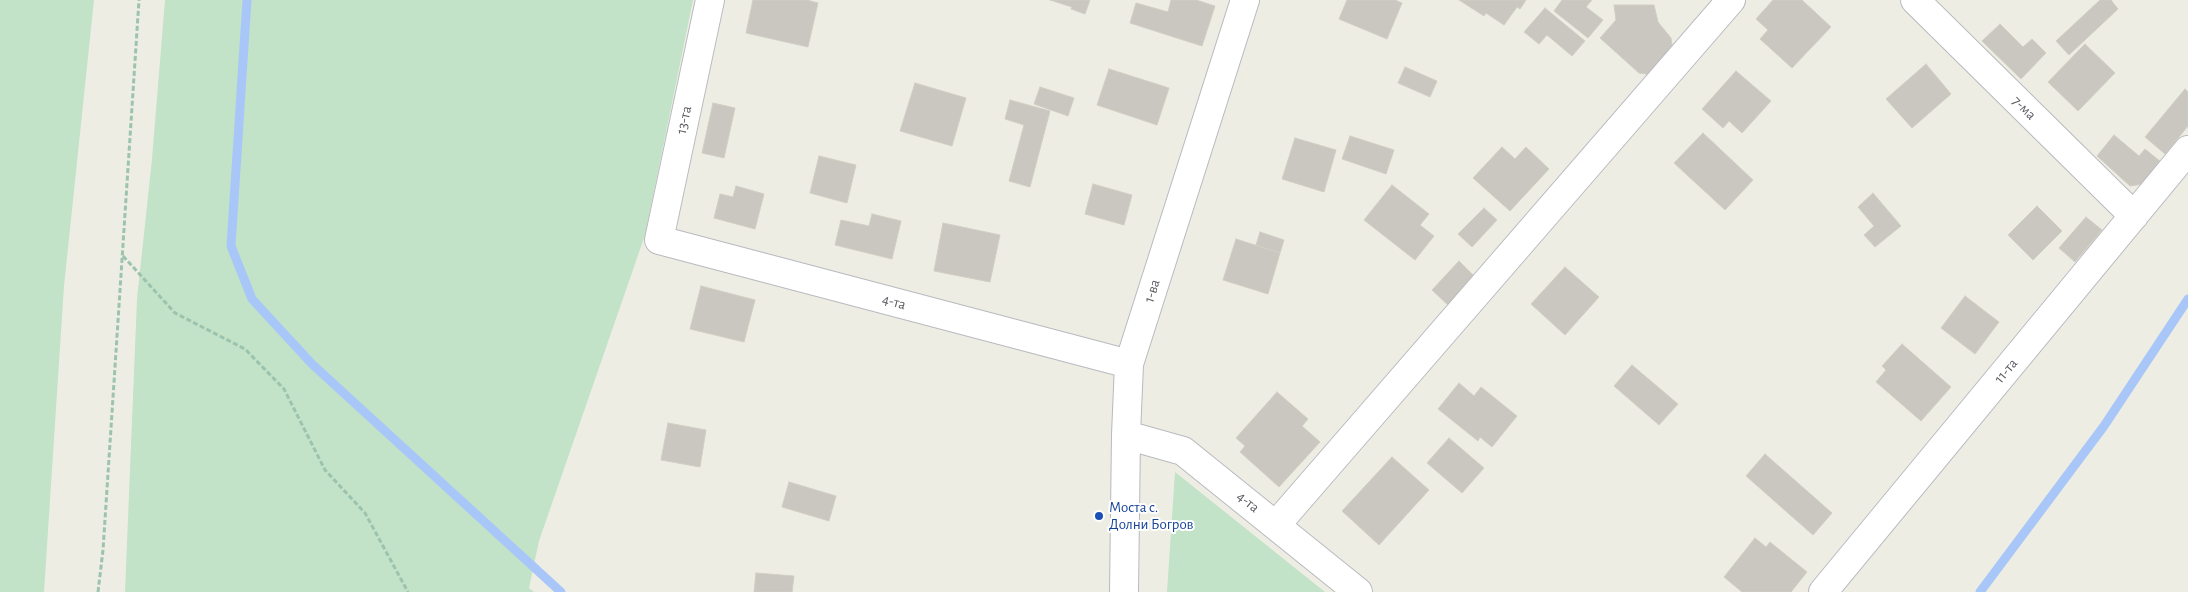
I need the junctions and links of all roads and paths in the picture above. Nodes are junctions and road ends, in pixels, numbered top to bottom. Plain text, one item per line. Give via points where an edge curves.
1 (140, 0) edge
2 (710, 0) edge
3 (1245, 0) edge
4 (1731, 0) edge
5 (1915, 0) edge
6 (2188, 150) edge
7 (2134, 216) junction
8 (659, 240) joint
9 (122, 256) junction
10 (1129, 364) junction
11 (1126, 435) junction
12 (1276, 525) junction
13 (98, 592) edge
14 (408, 592) edge
15 (1124, 592) edge
16 (1358, 592) edge
17 (1823, 592) edge

1 - 9 path
2 - 8 street, 13-та
3 - 10 street, 1-ва
4 - 12 street
5 - 7 street, 7-ма
6 - 7 street, 11-та
7 - 17 street, 11-та
8 - 10 street, 4-та
9 - 13 path
9 - 14 path via 175,314 245,349 284,389 326,470 365,513
10 - 11 street, 1-ва
11 - 12 street, 4-та via 1183,451
11 - 15 street, 1-ва
12 - 16 street, 4-та

